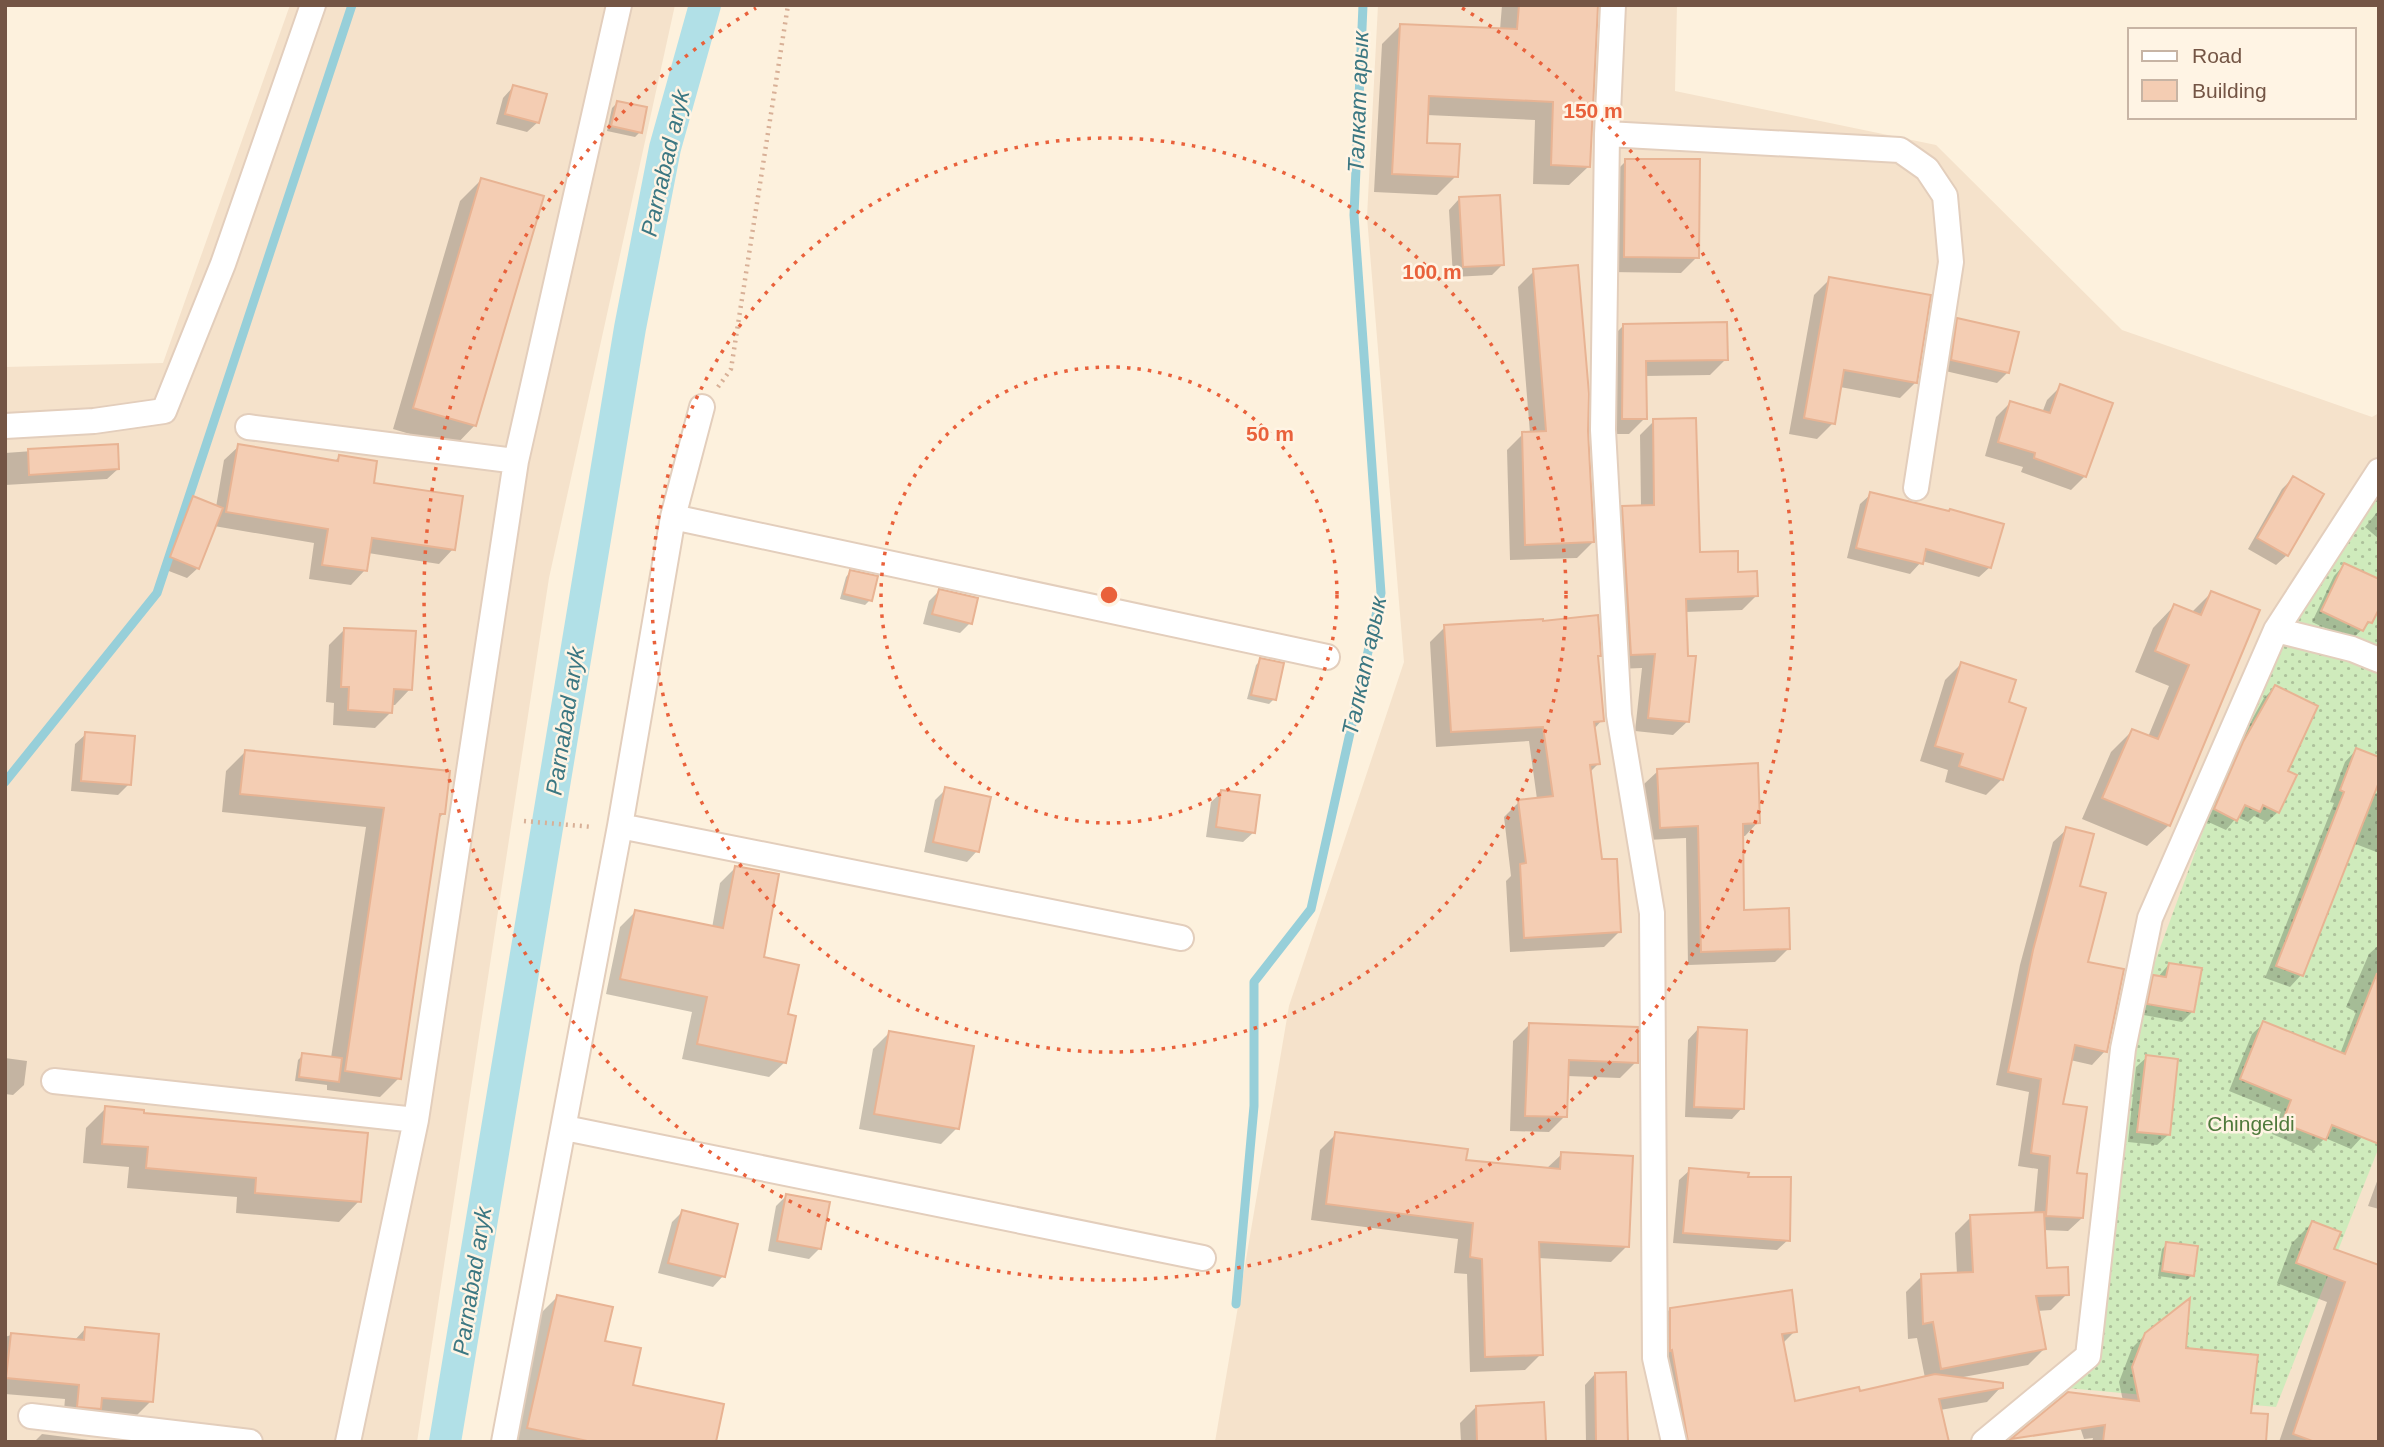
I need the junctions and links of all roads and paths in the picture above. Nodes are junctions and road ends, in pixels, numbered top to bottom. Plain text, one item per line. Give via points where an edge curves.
1 (313, 5) edge
2 (620, 5) edge
3 (788, 5) edge
4 (1613, 5) edge
5 (1607, 134) junction
6 (702, 407) joint
7 (5, 426) edge
8 (248, 427) dead end
9 (516, 461) junction
10 (2379, 471) edge
11 (1916, 488) dead end
12 (673, 517) junction
13 (2276, 630) junction
14 (1327, 657) dead end
15 (2379, 660) edge
16 (524, 821) dead end
17 (620, 826) junction
18 (583, 828) dead end
19 (1181, 938) dead end
20 (54, 1081) dead end
21 (416, 1119) junction
22 (565, 1128) junction
23 (1203, 1258) dead end
24 (31, 1416) dead end
25 (250, 1442) edge
26 (348, 1442) edge
27 (504, 1442) edge
28 (1674, 1442) edge
29 (1984, 1442) edge

1 - 7 street via 223,264 164,411
2 - 9 street
3 - 6 path via 731,369
4 - 5 street
5 - 11 street via 1900,150 1927,169 1945,196 1951,262
5 - 28 street via 1603,430 1619,715 1652,913 1655,1358
6 - 12 street
8 - 9 street
9 - 21 street
10 - 13 street
12 - 14 street
12 - 17 street
13 - 15 street
13 - 29 street via 2150,918 2123,1049 2088,1356
16 - 18 path
17 - 19 street
17 - 22 street
20 - 21 street
21 - 26 street
22 - 23 street
22 - 27 street
24 - 25 street

